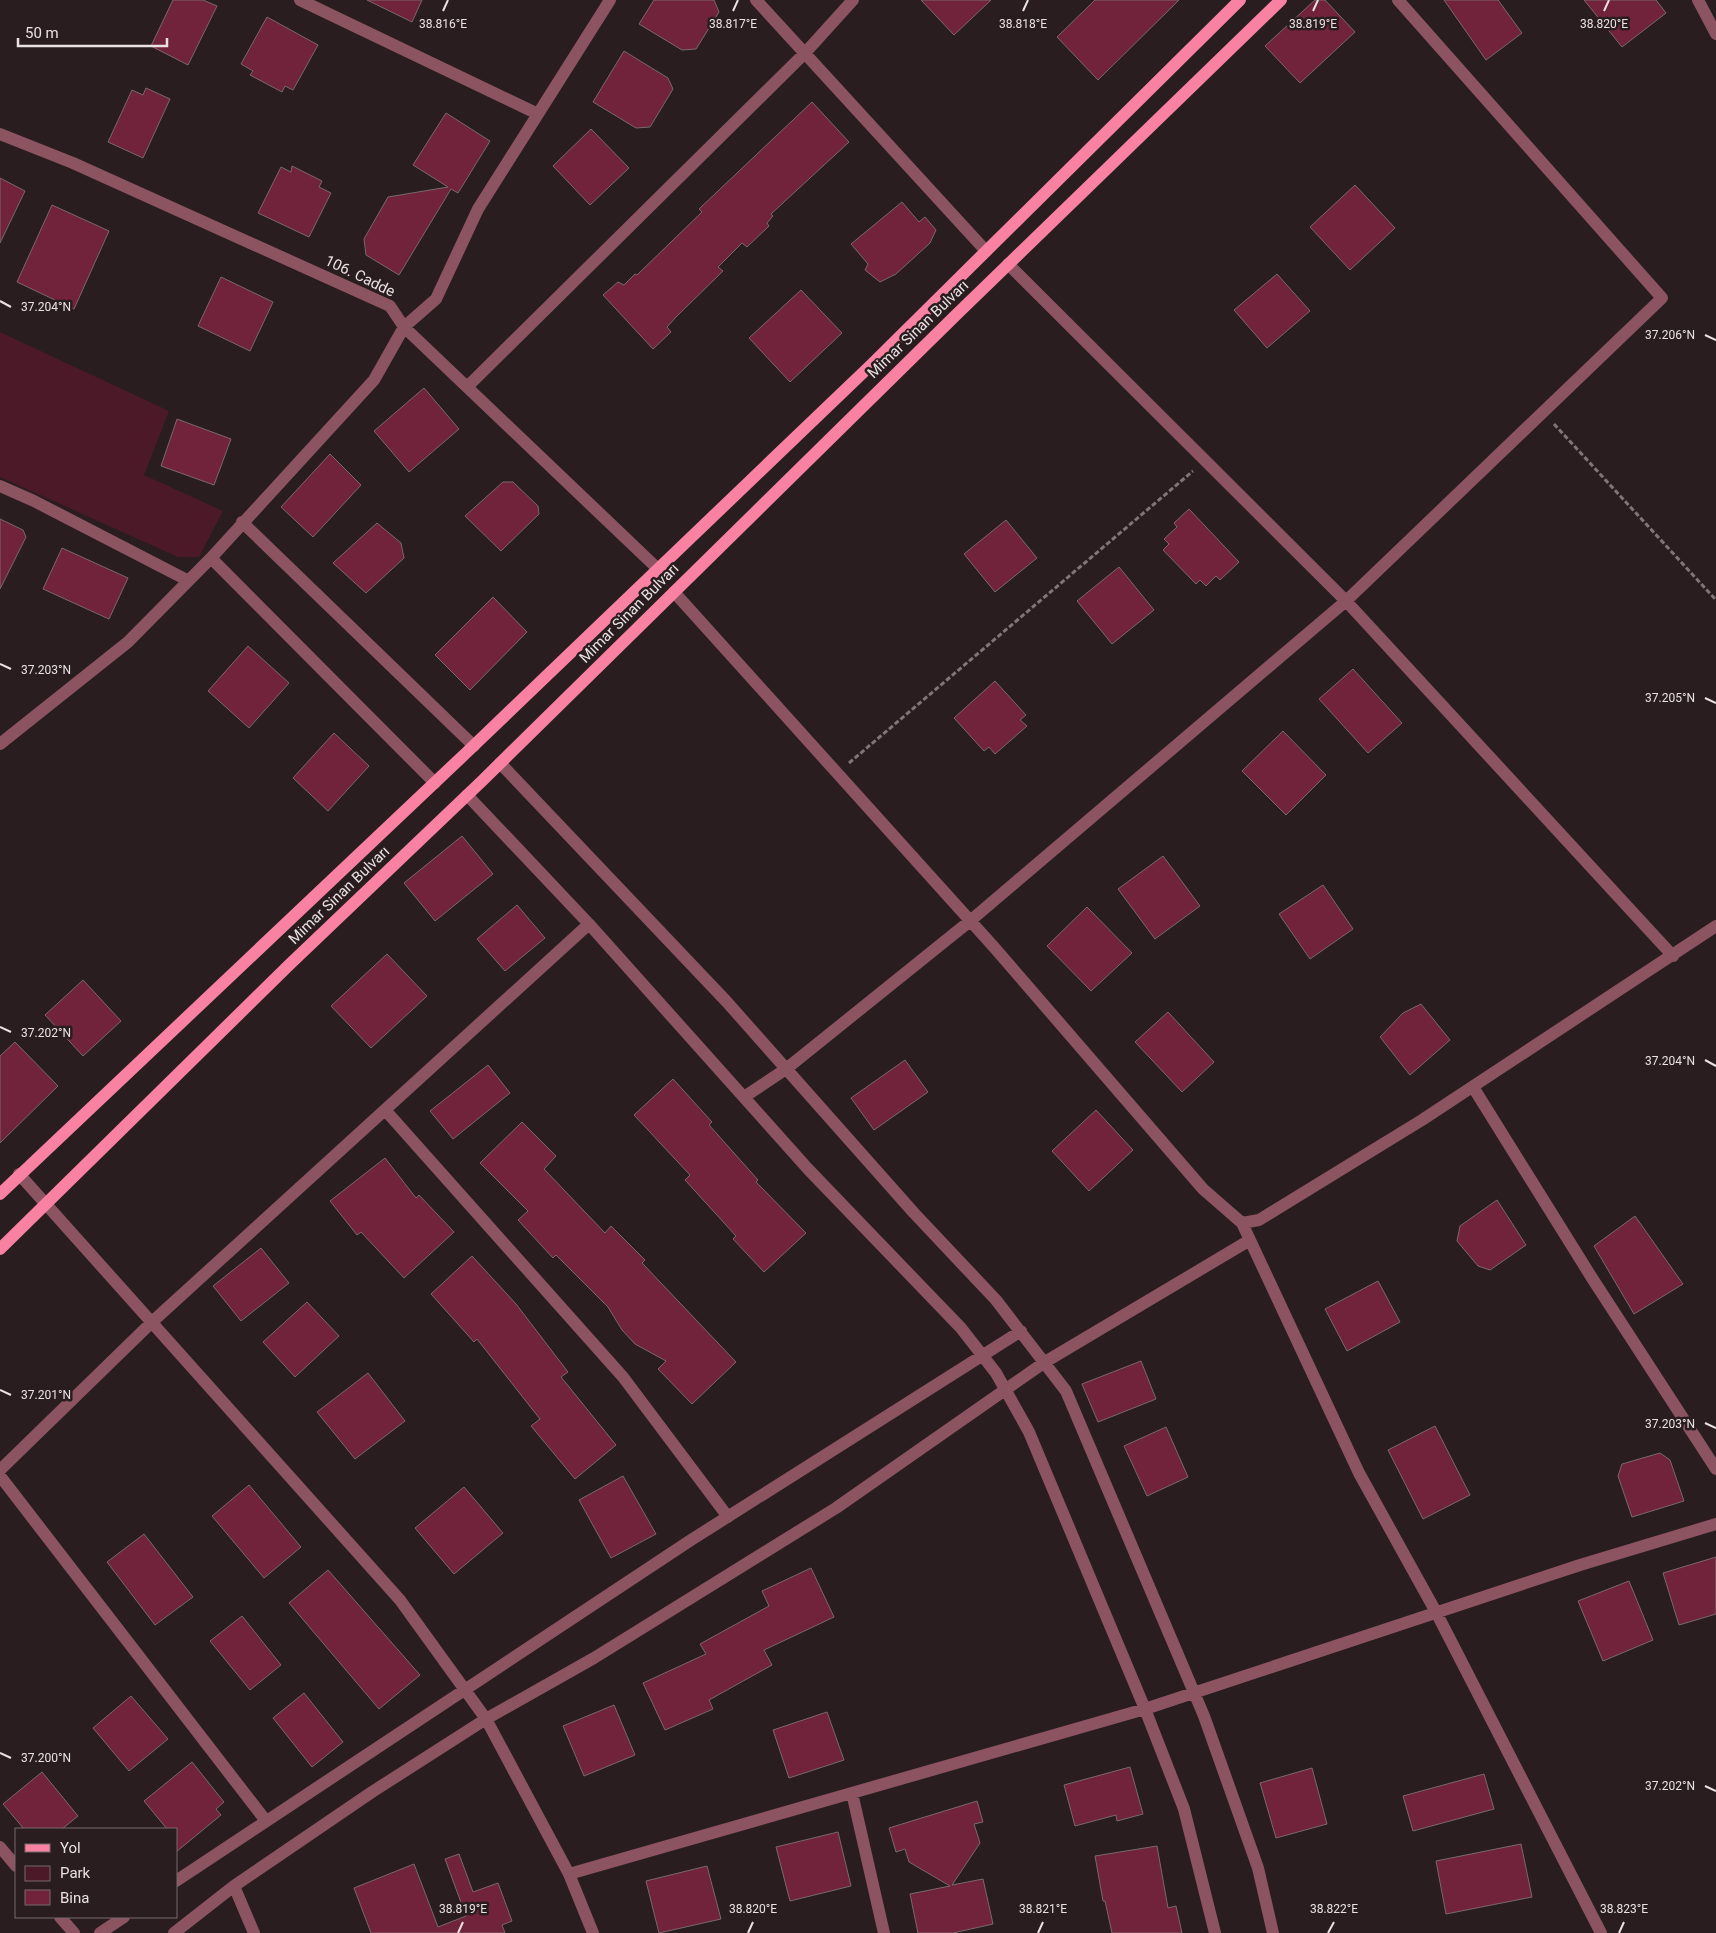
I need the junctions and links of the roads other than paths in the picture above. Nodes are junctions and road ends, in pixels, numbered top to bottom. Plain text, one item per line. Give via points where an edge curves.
1 (300, 0) edge
2 (610, 0) edge
3 (756, 0) edge
4 (853, 0) edge
5 (1240, 0) edge
6 (1281, 0) edge
7 (1398, 0) edge
8 (1698, 0) edge
9 (323, 5) edge
10 (1716, 34) edge
11 (805, 53) junction
12 (538, 114) junction
13 (0, 134) edge
14 (986, 251) junction
15 (1008, 264) junction
16 (404, 327) junction
17 (467, 387) junction
18 (0, 486) edge
19 (242, 522) junction
20 (211, 558) junction
21 (658, 569) junction
22 (187, 580) junction
23 (674, 592) junction
24 (1346, 600) junction
25 (0, 744) edge
26 (474, 746) junction
27 (500, 763) junction
28 (435, 783) junction
29 (467, 795) junction
30 (970, 921) junction
31 (589, 924) junction
32 (1716, 926) edge
33 (1673, 956) junction
34 (786, 1069) junction
35 (1473, 1086) junction
36 (744, 1097) junction
37 (386, 1111) junction
38 (19, 1174) junction
39 (0, 1194) edge
40 (47, 1203) junction
41 (1242, 1223) junction
42 (1250, 1240) junction
43 (0, 1249) edge
44 (152, 1322) junction
45 (1021, 1331) junction
46 (982, 1355) junction
47 (1045, 1362) junction
48 (1006, 1390) junction
49 (1716, 1468) edge
50 (0, 1470) edge
51 (0, 1476) edge
52 (728, 1517) junction
53 (1716, 1524) edge
54 (1436, 1612) junction
55 (464, 1690) junction
56 (1194, 1692) junction
57 (1145, 1709) junction
58 (486, 1720) junction
59 (852, 1793) junction
60 (266, 1821) junction
61 (0, 1847) edge
62 (15, 1865) edge
63 (569, 1874) junction
64 (178, 1880) edge
65 (234, 1886) junction
66 (61, 1918) edge
67 (122, 1918) edge
68 (74, 1933) edge
69 (100, 1933) edge
70 (174, 1933) edge
71 (254, 1933) edge
72 (592, 1933) edge
73 (884, 1933) edge
74 (1215, 1933) edge
75 (1272, 1933) edge
76 (1601, 1933) edge

1 - 9 street
2 - 12 street
3 - 11 street
4 - 11 street
5 - 14 main road, Mimar Sinan Bulvarı
6 - 15 main road, Mimar Sinan Bulvarı
7 - 24 street via 1662,298
8 - 10 street
9 - 12 street
11 - 14 street
11 - 17 street
12 - 16 street via 478,209 436,299
13 - 16 street, 106. Cadde via 73,163 390,306
14 - 21 main road, Mimar Sinan Bulvarı
15 - 23 main road, Mimar Sinan Bulvarı
15 - 24 street
16 - 17 street, 106. Cadde
16 - 19 street via 374,380
17 - 21 street, 106. Cadde
18 - 22 street
19 - 20 street
19 - 26 street
20 - 22 street
20 - 28 street
21 - 26 main road, Mimar Sinan Bulvarı
22 - 25 street via 128,642
23 - 27 main road, Mimar Sinan Bulvarı
23 - 30 street
24 - 30 street
24 - 33 street
26 - 28 main road, Mimar Sinan Bulvarı
27 - 29 main road, Mimar Sinan Bulvarı
27 - 34 street via 726,1001
28 - 38 main road, Mimar Sinan Bulvarı
29 - 31 street
29 - 40 main road, Mimar Sinan Bulvarı
30 - 34 street
30 - 41 street via 1203,1189
31 - 36 street
31 - 37 street
32 - 33 street
33 - 35 street
34 - 36 street
34 - 45 street
35 - 41 street via 1259,1220
35 - 49 street via 1592,1278
36 - 46 street via 808,1169 961,1328
37 - 44 street
37 - 52 street via 622,1376
38 - 39 main road, Mimar Sinan Bulvarı
38 - 40 street
40 - 43 main road, Mimar Sinan Bulvarı
40 - 44 street
41 - 42 street
42 - 47 street
42 - 54 street via 1359,1473
44 - 50 street
44 - 55 street via 400,1600
45 - 46 street
45 - 47 street
46 - 48 street
46 - 52 street
47 - 48 street
47 - 56 street via 1066,1391
48 - 57 street via 1029,1432
48 - 58 street via 836,1508 594,1658
51 - 60 street
52 - 55 street
53 - 54 street
54 - 56 street
54 - 76 street
55 - 58 street
55 - 60 street
56 - 57 street
56 - 75 street via 1258,1868
57 - 59 street
57 - 74 street via 1184,1809
58 - 63 street
58 - 65 street via 372,1792
59 - 63 street
59 - 73 street
60 - 64 street
61 - 62 street
63 - 72 street
65 - 70 street
65 - 71 street
66 - 68 street
67 - 69 street

